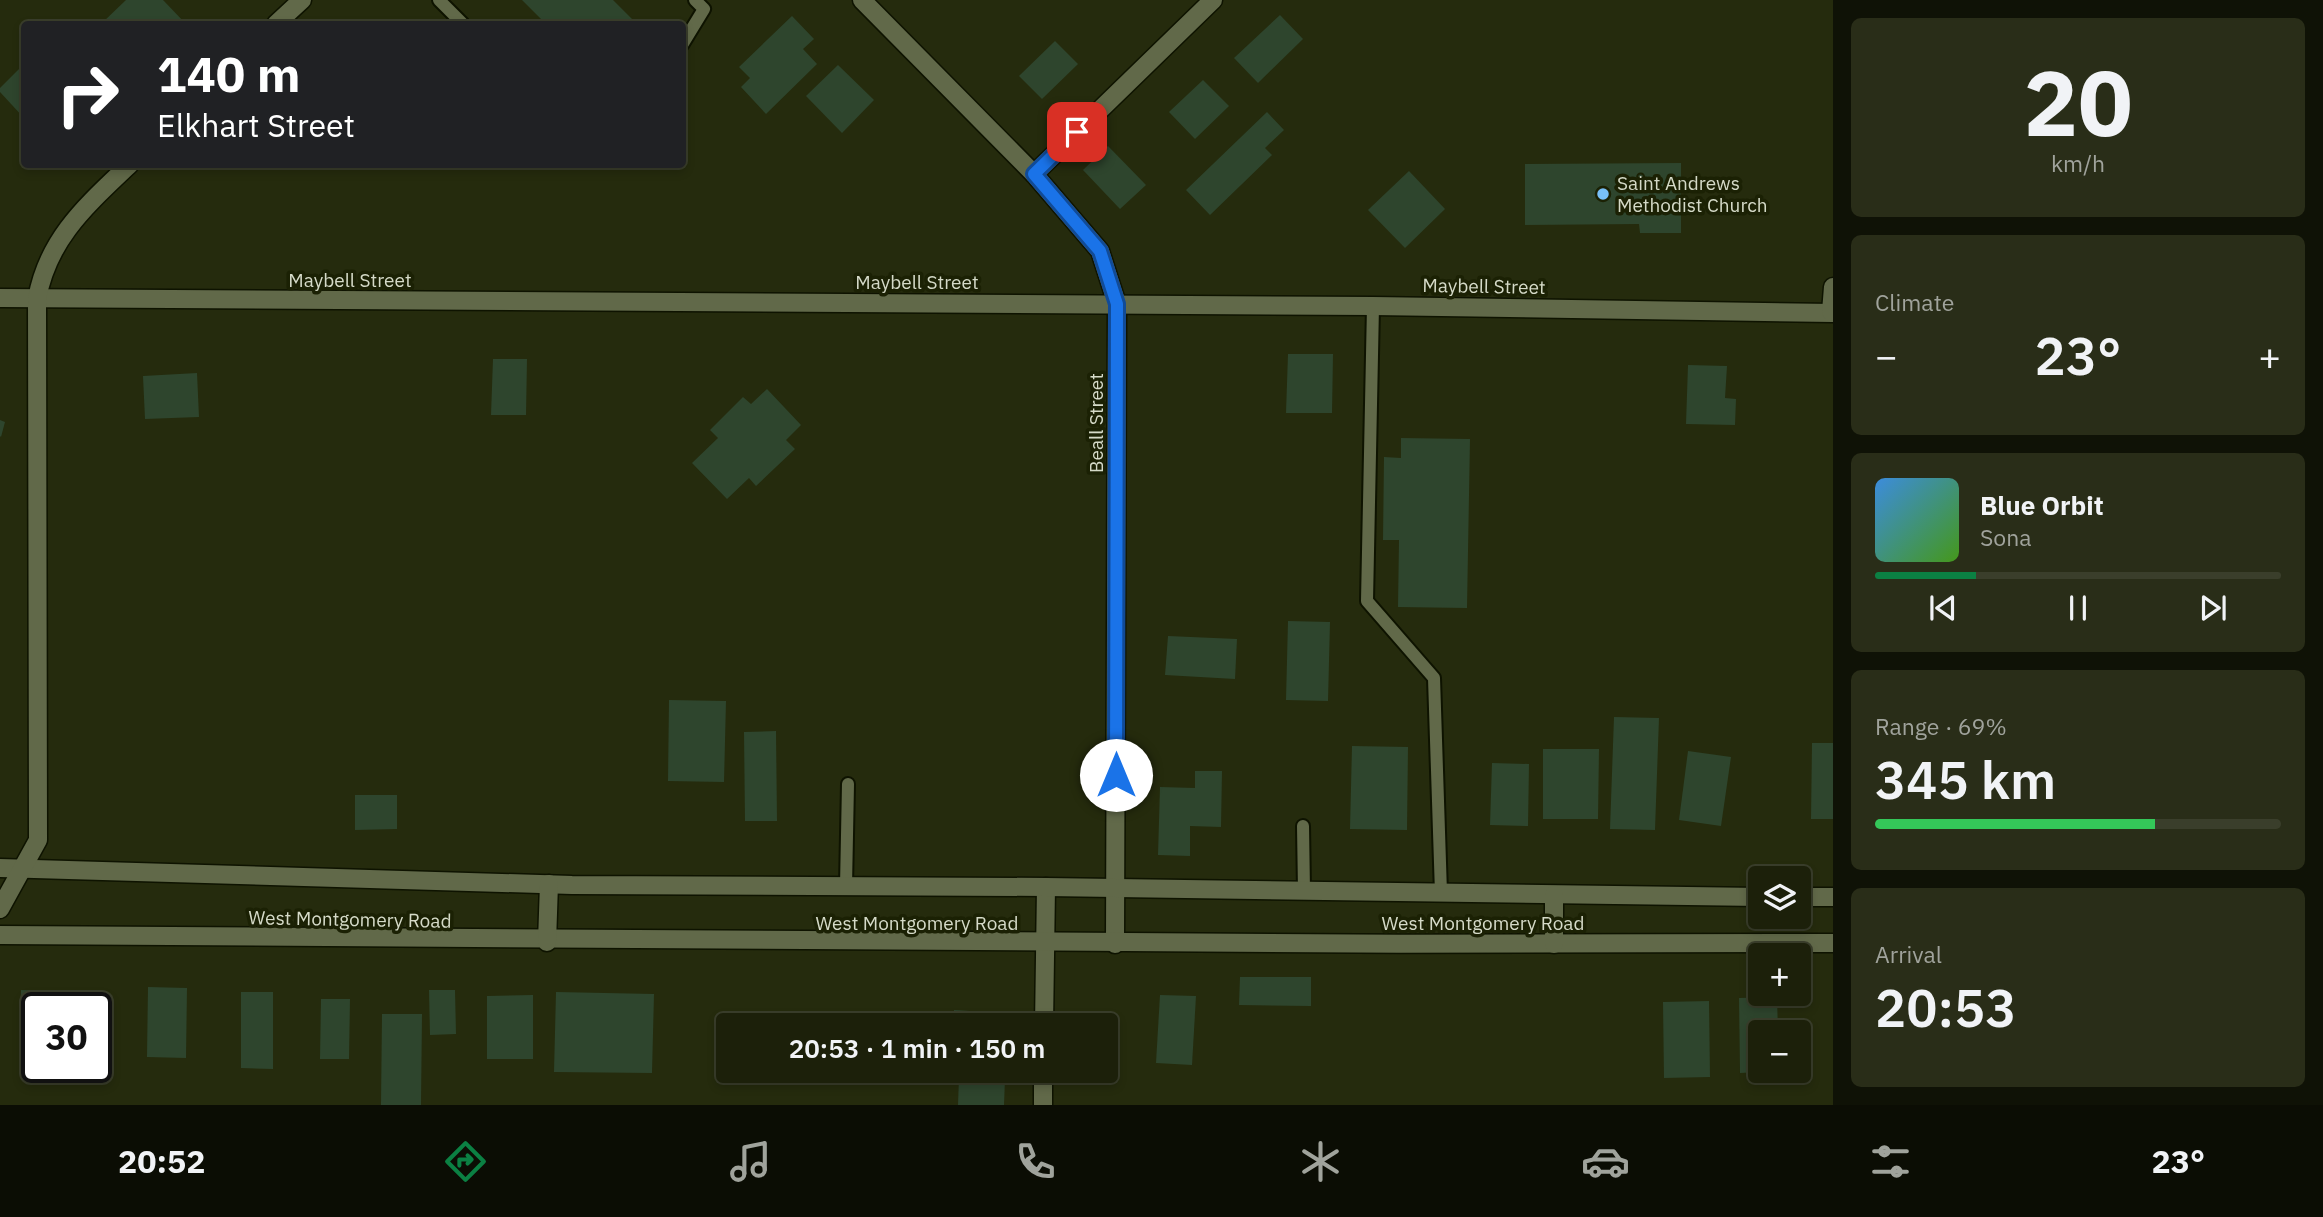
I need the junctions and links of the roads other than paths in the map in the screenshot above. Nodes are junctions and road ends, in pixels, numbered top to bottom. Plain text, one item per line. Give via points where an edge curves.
1 (302, 0) edge
2 (439, 0) edge
3 (695, 0) edge
4 (862, 0) edge
5 (1213, 0) edge
6 (279, 21) edge
7 (460, 21) edge
8 (686, 38) edge
9 (126, 168) edge
10 (1034, 174) junction
11 (1833, 287) edge
12 (0, 299) edge
13 (37, 299) junction
14 (1117, 304) junction
15 (1373, 306) junction
16 (1832, 313) edge
17 (848, 784) dead end
18 (1303, 826) dead end
19 (0, 868) edge
20 (22, 868) junction
21 (548, 884) junction
22 (846, 886) junction
23 (1046, 887) junction
24 (1115, 888) junction
25 (1304, 891) junction
26 (1441, 893) junction
27 (1555, 895) junction
28 (1748, 897) edge
29 (1811, 897) edge
30 (1833, 897) edge
31 (0, 909) edge
32 (0, 935) edge
33 (547, 942) junction
34 (1833, 943) edge
35 (1115, 944) junction
36 (1554, 944) junction
37 (1045, 945) junction
38 (1044, 1013) edge
39 (1043, 1083) edge
40 (1043, 1105) edge

1 - 6 street
2 - 7 lane
3 - 8 lane via 704,9
4 - 10 street, Beall Street
5 - 10 street
9 - 13 street via 80,212 57,243 41,276
10 - 14 street, Beall Street via 1100,251
11 - 16 street
12 - 13 street, Maybell Street
13 - 14 street, Maybell Street
13 - 20 street via 37,840
14 - 15 street, Maybell Street
14 - 24 street, Beall Street
15 - 16 street, Maybell Street
15 - 26 lane via 1367,601 1434,678
17 - 22 lane
18 - 25 lane
19 - 20 street, West Montgomery Road
20 - 21 street, West Montgomery Road
20 - 31 street
21 - 22 street, West Montgomery Road
21 - 33 street
22 - 23 street, West Montgomery Road
23 - 24 street, West Montgomery Road
23 - 37 street
24 - 25 street, West Montgomery Road
24 - 35 street, Beall Street
25 - 26 street, West Montgomery Road
26 - 27 street, West Montgomery Road
27 - 28 street, West Montgomery Road
27 - 36 street
29 - 30 street
32 - 33 street, West Montgomery Road
33 - 37 street, West Montgomery Road
34 - 36 street, West Montgomery Road
35 - 36 street, West Montgomery Road
35 - 37 street, West Montgomery Road
37 - 38 street
39 - 40 street

